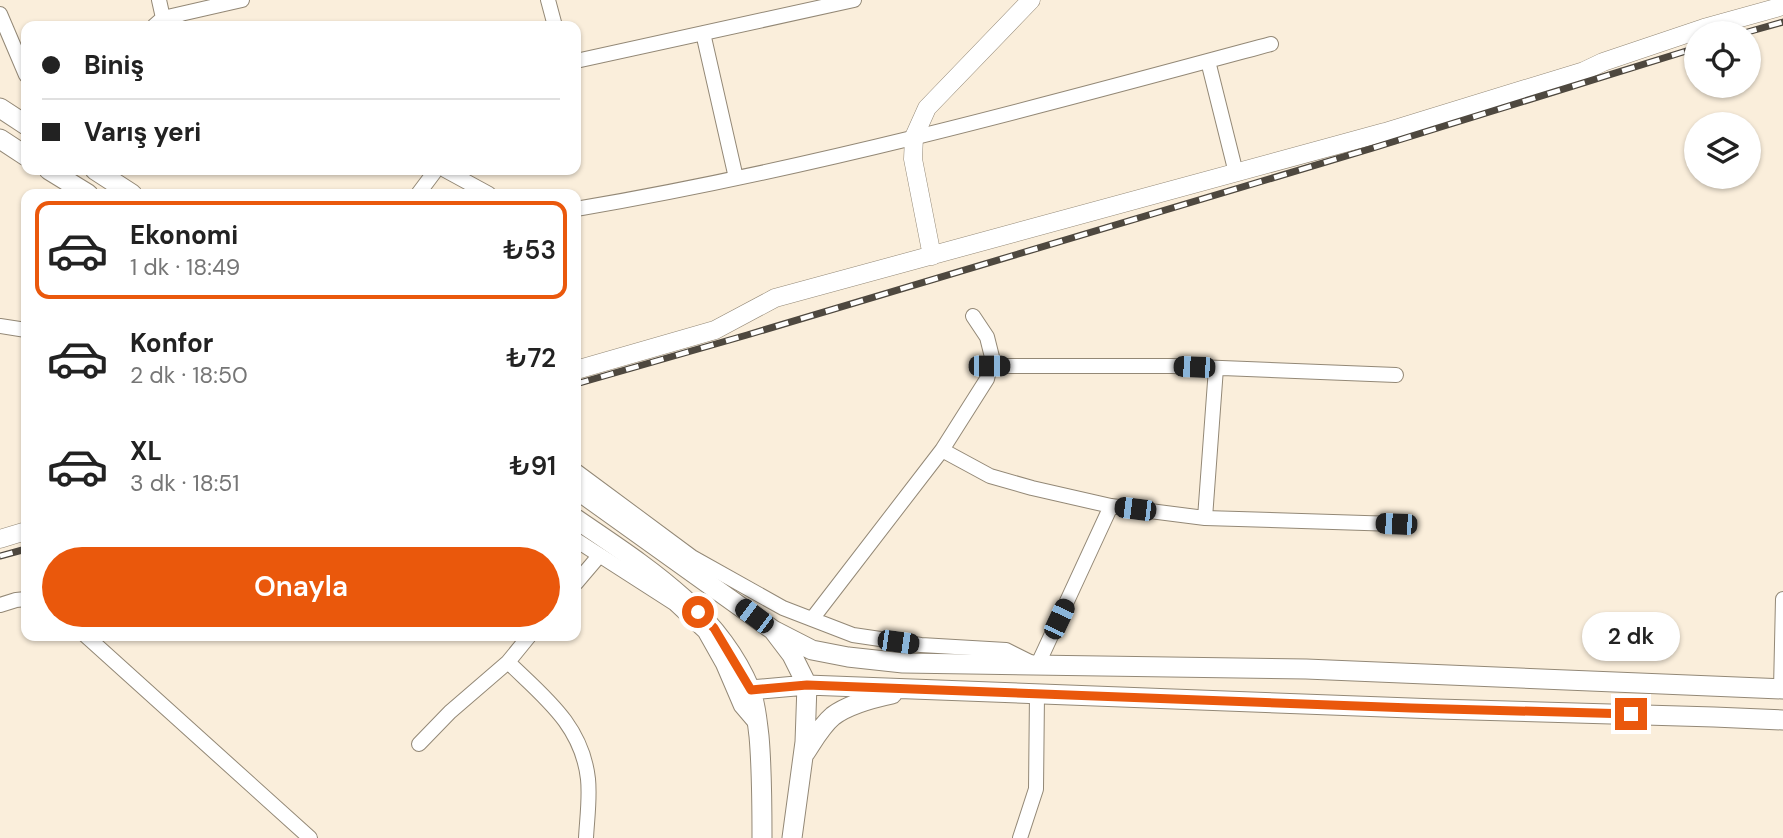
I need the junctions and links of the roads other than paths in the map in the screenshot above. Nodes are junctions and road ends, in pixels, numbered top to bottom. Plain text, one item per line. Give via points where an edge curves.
1 (159, 0) edge
2 (243, 0) edge
3 (548, 0) edge
4 (1031, 0) edge
5 (847, 1) edge
6 (1783, 6) edge
7 (0, 14) edge
8 (159, 21) edge
9 (163, 21) edge
10 (554, 21) edge
11 (703, 33) junction
12 (1271, 44) dead end
13 (581, 60) edge
14 (1208, 61) junction
15 (21, 63) edge
16 (0, 108) edge
17 (21, 122) edge
18 (915, 137) junction
19 (0, 139) edge
20 (21, 153) edge
21 (1236, 173) junction
22 (57, 175) edge
23 (103, 175) edge
24 (454, 175) edge
25 (736, 178) junction
26 (80, 189) edge
27 (124, 189) edge
28 (480, 189) edge
29 (581, 208) edge
30 (932, 256) junction
31 (973, 316) dead end
32 (0, 326) edge
33 (21, 329) edge
34 (989, 366) junction
35 (1216, 368) junction
36 (581, 369) edge
37 (1396, 375) dead end
38 (942, 450) junction
39 (581, 475) edge
40 (581, 493) edge
41 (1111, 506) junction
42 (1205, 518) junction
43 (581, 523) edge
44 (1396, 524) dead end
45 (21, 533) edge
46 (0, 540) edge
47 (581, 543) edge
48 (600, 556) junction
49 (581, 577) edge
50 (1783, 599) edge
51 (21, 600) edge
52 (0, 605) edge
53 (811, 619) junction
54 (773, 630) junction
55 (92, 641) edge
56 (525, 641) edge
57 (508, 662) junction
58 (1036, 664) junction
59 (807, 685) junction
60 (919, 689) junction
61 (1782, 689) edge
62 (751, 690) junction
63 (1037, 694) junction
64 (1783, 720) edge
65 (758, 726) junction
66 (419, 744) dead end
67 (803, 757) junction
68 (310, 838) edge
69 (586, 838) edge
70 (762, 838) edge
71 (792, 838) edge
72 (1020, 838) edge

1 - 8 street
2 - 9 street
3 - 10 street
4 - 18 street via 927,108
5 - 11 street
6 - 21 street via 1398,128
7 - 15 street
11 - 13 street
11 - 25 street
12 - 14 street
14 - 18 street
14 - 21 street
16 - 17 main road
18 - 25 street
18 - 30 street via 913,159
19 - 20 main road
21 - 30 street
22 - 26 main road
23 - 27 main road
24 - 28 street
25 - 29 street
30 - 36 street via 775,299 715,330
31 - 34 street via 987,337 992,357
32 - 33 street
34 - 35 street
34 - 38 street via 987,379
35 - 37 street
35 - 42 street
38 - 41 street via 990,476
38 - 53 street
39 - 53 street via 692,557
40 - 54 main road
41 - 42 street
41 - 58 street
42 - 44 street
43 - 62 main road via 682,595 714,628
45 - 46 street
47 - 48 street
48 - 49 street
48 - 65 street via 674,603 705,632 741,706
50 - 61 street
51 - 52 street
53 - 58 street via 853,635 1006,650
54 - 58 main road via 812,650 848,657 903,663
54 - 59 main road
55 - 68 street
56 - 57 street
57 - 66 street
57 - 69 street via 561,713 576,739 588,779
58 - 61 main road via 1306,668
58 - 63 main road
59 - 60 main road
59 - 62 main road
59 - 67 main road
60 - 63 main road
60 - 67 main road via 857,704 833,716
62 - 65 main road
63 - 64 main road
63 - 72 street via 1036,789
65 - 70 main road
67 - 71 main road

